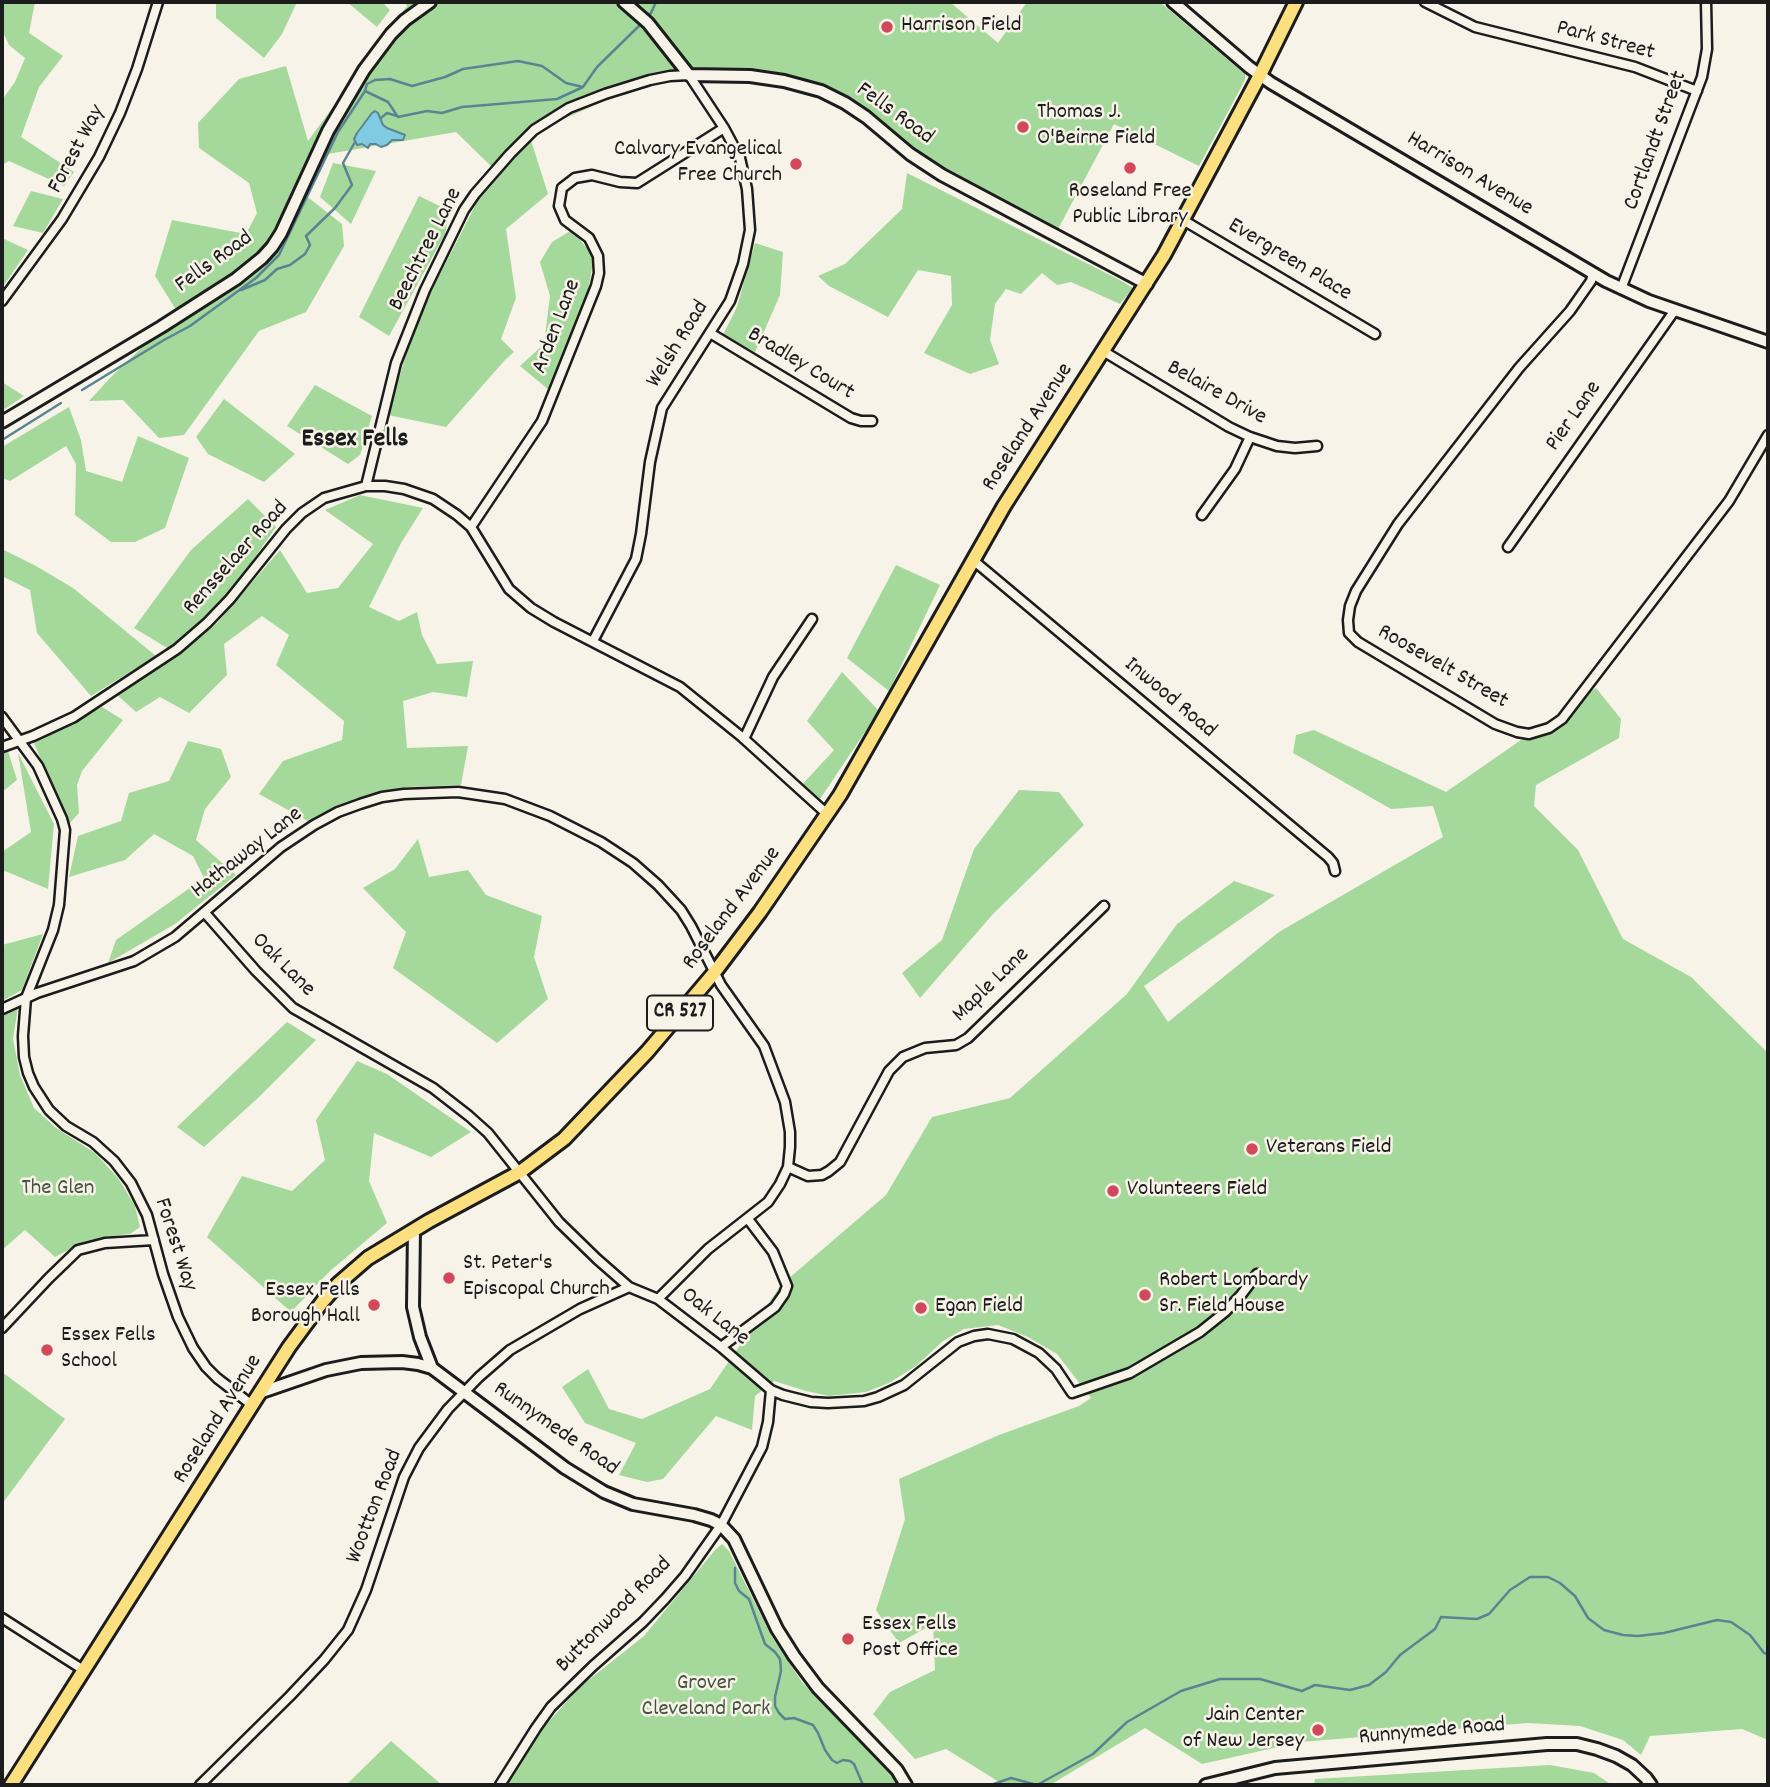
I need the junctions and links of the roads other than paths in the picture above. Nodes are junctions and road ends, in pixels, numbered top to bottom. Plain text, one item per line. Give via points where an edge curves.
1 (158, 2) edge
2 (430, 2) edge
3 (624, 2) edge
4 (1173, 2) edge
5 (1296, 2) edge
6 (1425, 2) edge
7 (1706, 2) edge
8 (689, 75) junction
9 (1260, 75) junction
10 (1697, 91) junction
11 (724, 128) junction
12 (1183, 220) junction
13 (1593, 273) junction
14 (1146, 284) junction
15 (1621, 289) junction
16 (2, 301) edge
17 (1675, 310) junction
18 (710, 333) junction
19 (1375, 334) dead end
20 (1768, 342) edge
21 (1103, 351) junction
22 (873, 421) dead end
23 (2, 422) edge
24 (1768, 435) edge
25 (1250, 437) junction
26 (1317, 446) dead end
27 (366, 486) junction
28 (1202, 515) dead end
29 (471, 527) junction
30 (1508, 547) dead end
31 (973, 561) junction
32 (812, 619) dead end
33 (593, 641) junction
34 (2, 717) edge
35 (744, 739) junction
36 (20, 740) junction
37 (2, 747) edge
38 (827, 814) junction
39 (1335, 871) dead end
40 (1104, 906) dead end
41 (205, 913) junction
42 (714, 973) junction
43 (26, 998) junction
44 (2, 1009) edge
45 (788, 1167) junction
46 (520, 1172) junction
47 (748, 1219) junction
48 (414, 1230) junction
49 (154, 1240) junction
50 (1257, 1274) dead end
51 (629, 1287) junction
52 (658, 1299) junction
53 (2, 1328) edge
54 (721, 1347) junction
55 (432, 1368) junction
56 (772, 1390) junction
57 (262, 1392) junction
58 (465, 1392) junction
59 (253, 1405) junction
60 (721, 1525) junction
61 (2, 1618) edge
62 (85, 1671) junction
63 (11, 1785) edge
64 (200, 1785) edge
65 (500, 1785) edge
66 (906, 1785) edge
67 (1206, 1785) edge
68 (1651, 1785) edge

1 - 16 street, Forest Way via 137,69 99,157 62,219
2 - 23 street, Fells Road via 391,34 364,70 328,131 281,233 262,258 161,327
3 - 8 street via 644,19
4 - 9 street, Harrison Avenue
5 - 9 main road, Roseland Avenue / CR 527
6 - 10 street, Park Street via 1475,27 1635,67
7 - 10 street, Cortlandt Street via 1706,62
8 - 11 street, Welsh Road
8 - 14 street, Fells Road via 784,80 821,91 866,117 942,175
8 - 27 street, Beechtree Lane via 650,80 569,108 534,130 475,194 425,290 396,363
9 - 12 main road, Roseland Avenue / CR 527
9 - 13 street, Harrison Avenue
10 - 15 street, Cortlandt Street
11 - 18 street, Welsh Road via 740,158 750,230 730,301
11 - 29 street, Arden Lane via 637,183 592,175 575,178 562,188 559,206 565,220 589,238 598,256 596,286 542,421
12 - 14 main road, Roseland Avenue / CR 527
12 - 19 street, Evergreen Place
13 - 15 street, Harrison Avenue
13 - 24 street, Roosevelt Street via 1570,311 1519,368 1398,524 1350,606 1349,633 1358,642 1495,723 1530,734 1549,728 1562,719 1729,501
14 - 21 main road, Roseland Avenue / CR 527
15 - 17 street, Harrison Avenue
17 - 20 street, Harrison Avenue
17 - 30 street, Pier Lane
18 - 22 street, Bradley Court via 850,418
18 - 33 street, Welsh Road via 662,408 636,559
21 - 25 street, Belaire Drive
21 - 31 main road, Roseland Avenue / CR 527
25 - 26 street, Belaire Drive via 1286,447
25 - 28 street via 1235,469
27 - 29 street, Rensselaer Road via 404,489 432,499
27 - 36 street, Rensselaer Road via 324,498 302,513 230,599 177,649 74,717
29 - 33 street, Rensselaer Road via 509,589 531,608
31 - 38 main road, Roseland Avenue / CR 527
31 - 39 street, Inwood Road via 1328,857
32 - 35 street via 773,677
33 - 35 street, Rensselaer Road via 680,687
34 - 36 street, Forest Way
35 - 38 street, Rensselaer Road
36 - 37 street, Rensselaer Road
36 - 43 street, Forest Way via 38,766 65,830 59,905
38 - 42 main road, Roseland Avenue / CR 527
40 - 45 street, Maple Lane via 968,1038 903,1057 889,1071 840,1161 829,1171 808,1177
41 - 42 street, Hathaway Lane via 281,847 338,812 382,797 458,792 505,799 550,816 633,863 681,910
41 - 43 street, Hathaway Lane via 134,961
41 - 46 street, Oak Lane via 293,1009 433,1088 488,1133
42 - 45 street via 773,1066 790,1132
42 - 46 main road, Roseland Avenue / CR 527 via 564,1139
43 - 44 street, Hathaway Lane
43 - 49 street, Forest Way via 24,1057 34,1087 57,1118 114,1161 140,1198
45 - 47 street via 768,1202
46 - 48 main road, Roseland Avenue / CR 527
46 - 51 street, Oak Lane via 559,1222
47 - 52 street via 708,1249
47 - 54 street via 773,1252 786,1286 775,1307
48 - 55 street via 413,1307
48 - 57 main road, Roseland Avenue / CR 527 via 368,1258 338,1284
49 - 53 street via 78,1250
49 - 59 street, Forest Way via 178,1317 193,1348 217,1378
50 - 56 street, Oak Lane via 1225,1312 1200,1332 1130,1373 1072,1393 1039,1353 1013,1339 988,1334 958,1342 904,1385 864,1401 811,1402
51 - 52 street, Oak Lane
51 - 58 street, Wootton Road via 533,1335
52 - 54 street, Oak Lane
54 - 56 street, Oak Lane
55 - 57 street, Runnymede Road via 402,1362 361,1363
55 - 58 street, Runnymede Road
56 - 60 street, Buttonwood Road via 762,1447
57 - 59 main road, Roseland Avenue / CR 527
58 - 60 street, Runnymede Road via 604,1492 633,1504
58 - 64 street, Wootton Road via 419,1448 404,1478 348,1630 290,1696
59 - 62 main road, Roseland Avenue / CR 527
60 - 65 street, Buttonwood Road via 664,1599 551,1707
60 - 66 street via 734,1539 794,1656
61 - 62 street
62 - 63 main road, Roseland Avenue / CR 527
67 - 68 street, Runnymede Road via 1275,1768 1577,1744 1616,1756

